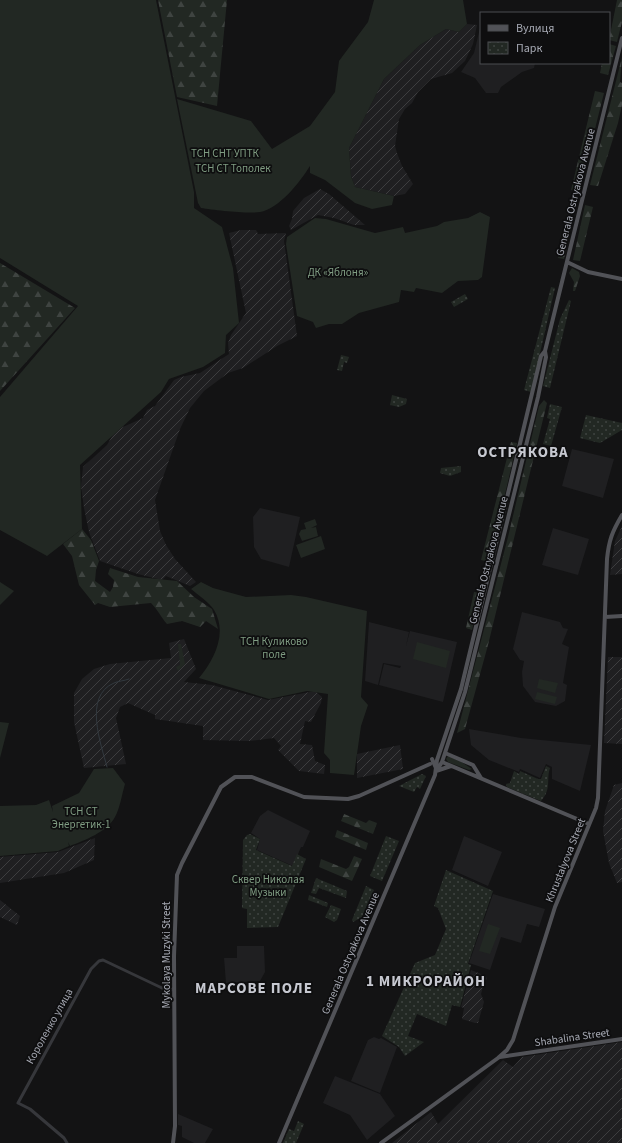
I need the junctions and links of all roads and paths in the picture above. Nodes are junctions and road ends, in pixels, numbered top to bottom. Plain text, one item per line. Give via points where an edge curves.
1 (622, 38) edge
2 (567, 262) junction
3 (622, 279) edge
4 (545, 351) junction
5 (622, 515) edge
6 (622, 616) edge
7 (605, 617) junction
8 (445, 752) junction
9 (436, 761) junction
10 (473, 765) junction
11 (455, 767) junction
12 (421, 769) junction
13 (436, 771) junction
14 (469, 773) junction
15 (481, 778) junction
16 (589, 824) junction
17 (175, 987) junction
18 (622, 1039) edge
19 (513, 1040) junction
20 (507, 1050) junction
21 (524, 1052) junction
22 (516, 1054) junction
23 (498, 1058) junction
24 (67, 1143) edge
25 (173, 1143) edge
26 (279, 1143) edge
27 (381, 1143) edge

1 - 2 main road, Generala Ostryakova Avenue
2 - 3 main road via 588,272
2 - 4 main road, Generala Ostryakova Avenue
4 - 8 main road, Generala Ostryakova Avenue via 538,397 466,692
4 - 9 main road, Generala Ostryakova Avenue via 461,689
5 - 7 main road, Khrustalyova Street via 609,541
6 - 7 main road
7 - 16 main road, Khrustalyova Street via 599,792
8 - 9 main road, Generala Ostryakova Avenue
8 - 10 main road
9 - 11 main road
9 - 12 main road
9 - 13 main road, Generala Ostryakova Avenue
9 - 13 main road
10 - 14 main road via 473,770
10 - 15 main road
11 - 13 main road
11 - 14 main road
12 - 13 main road via 428,766
12 - 17 main road, Mykolaya Muzyki Street via 348,799 299,796 248,776 235,776 228,780 215,798 177,875
13 - 26 main road, Generala Ostryakova Avenue
14 - 15 main road
15 - 16 main road
16 - 19 main road, Khrustalyova Street via 555,907
17 - 24 street, Короленко улица via 171,990 162,988 103,960 91,969 18,1103 30,1109
17 - 25 main road, Mykolaya Muzyki Street
18 - 21 main road, Shabalina Street
19 - 20 main road, Khrustalyova Street
19 - 21 main road, Shabalina Street via 515,1050
20 - 22 main road
20 - 23 main road, Khrustalyova Street
21 - 22 main road, Shabalina Street
22 - 23 main road, Shabalina Street
23 - 27 main road, Khrustalyova Street

